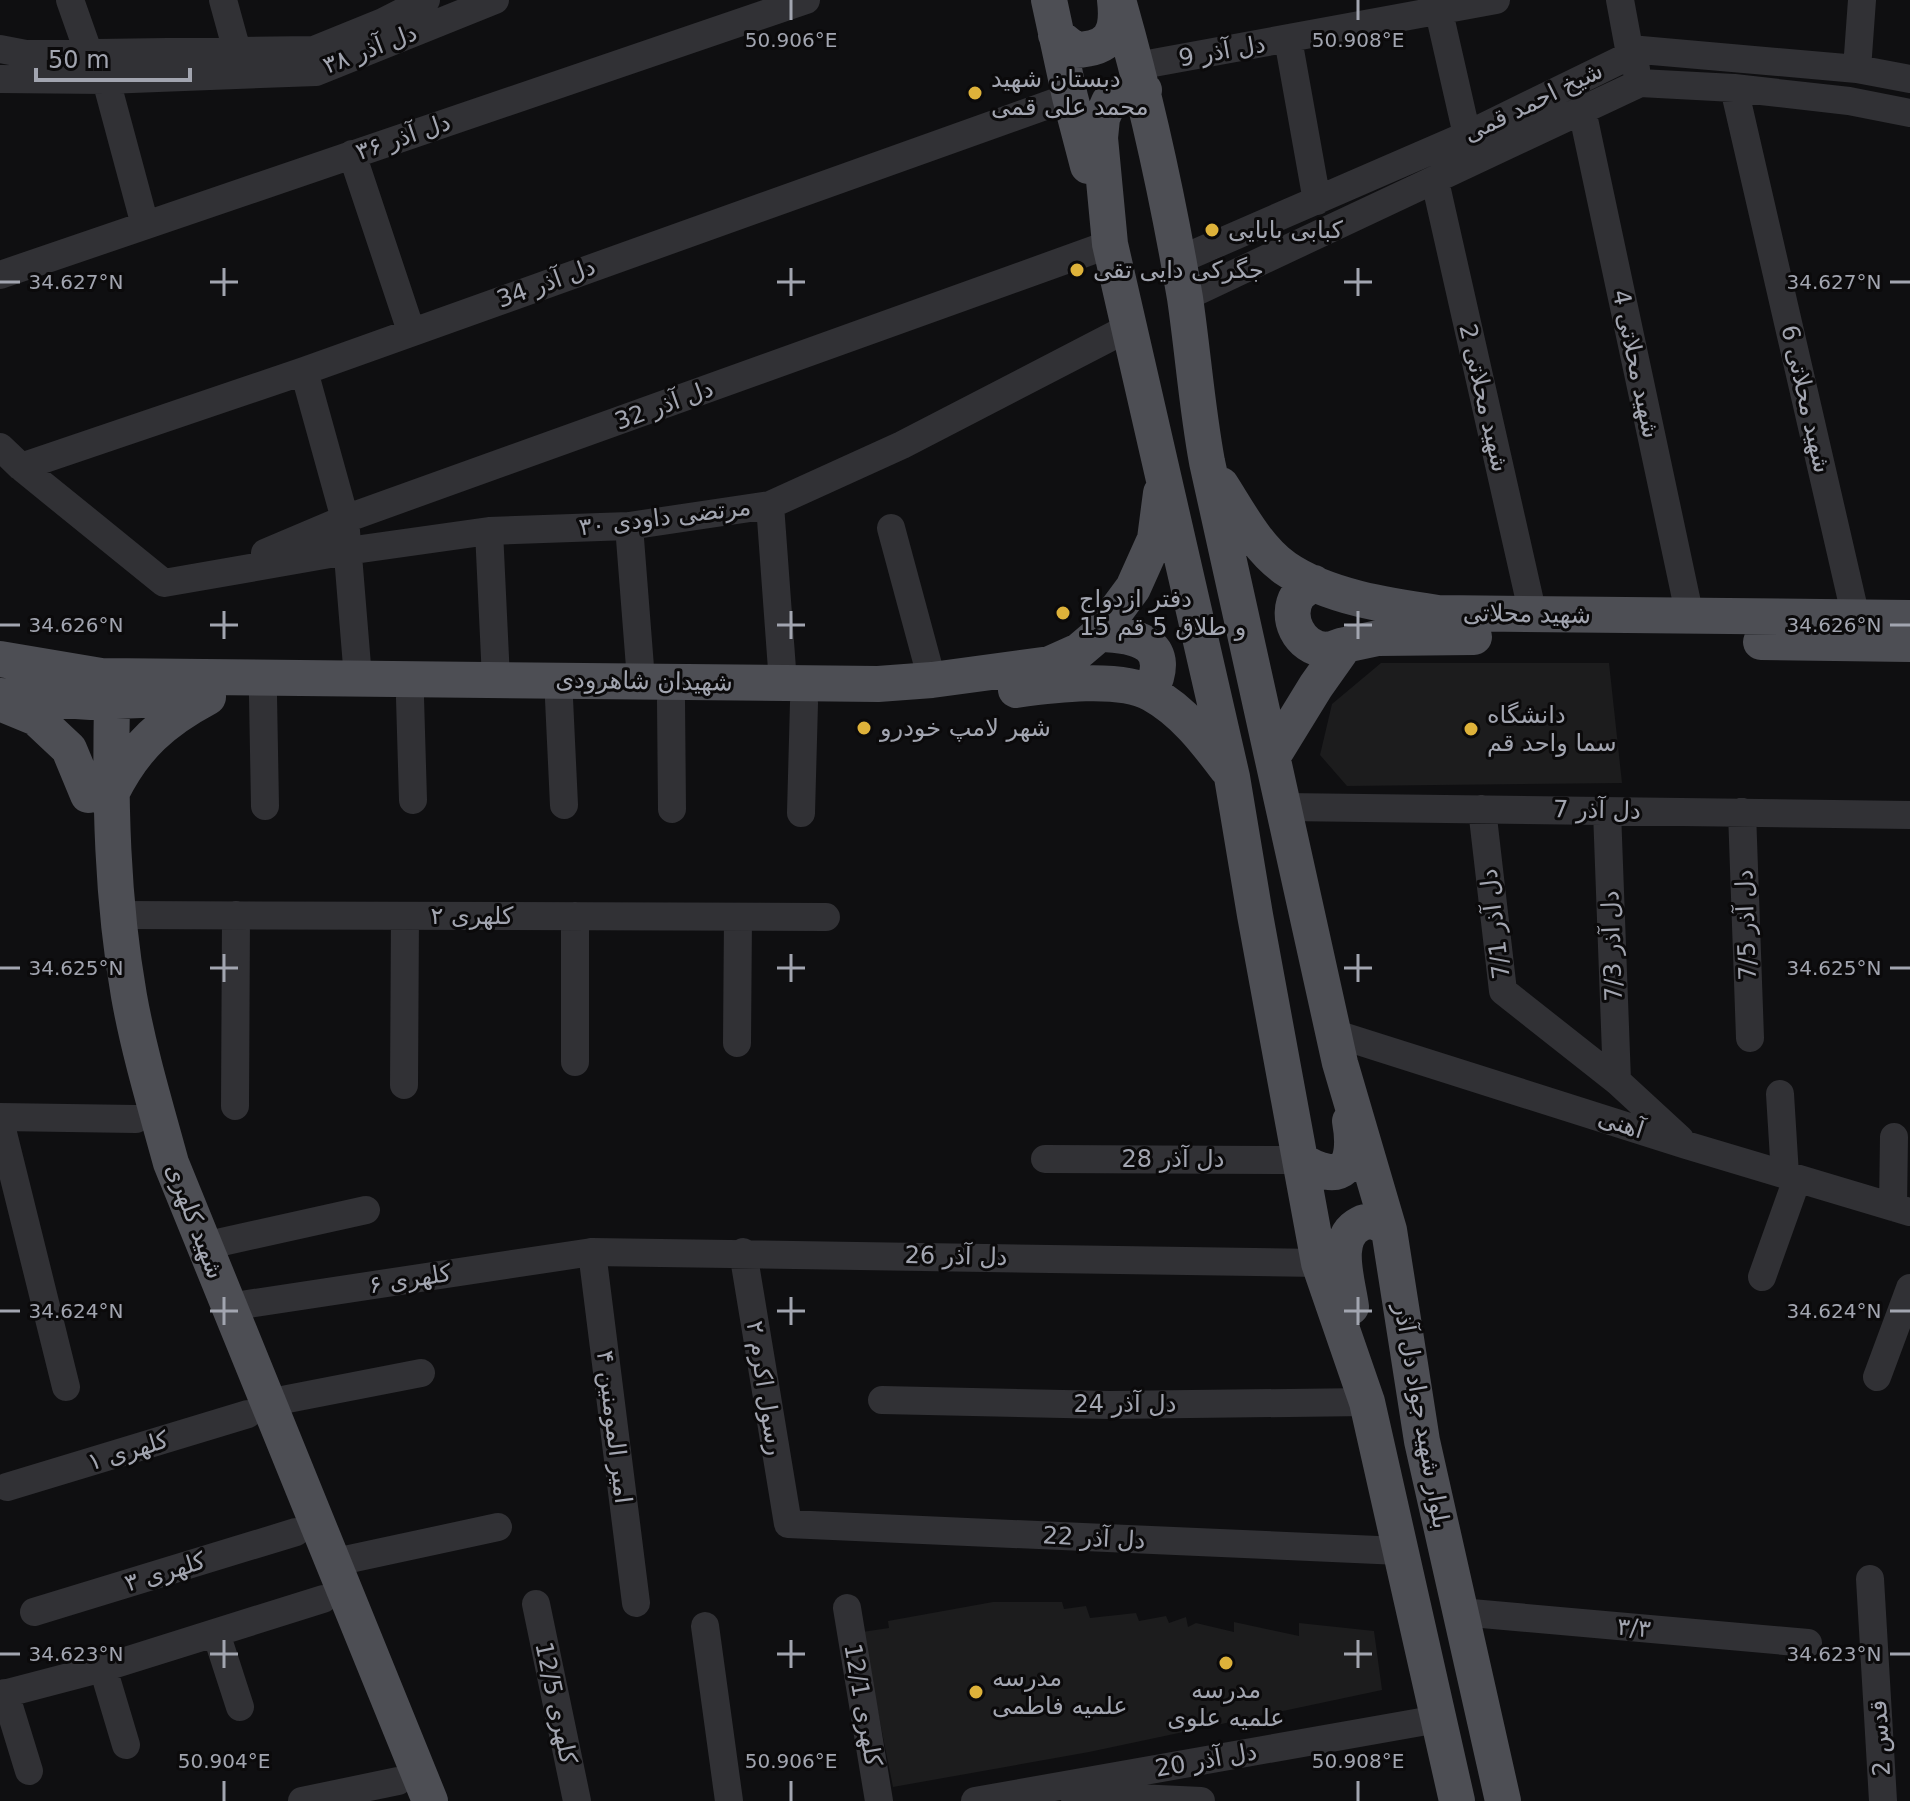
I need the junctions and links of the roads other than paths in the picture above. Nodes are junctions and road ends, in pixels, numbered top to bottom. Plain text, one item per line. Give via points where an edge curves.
1 (70, 0) edge
2 (223, 0) edge
3 (426, 0) edge
4 (495, 0) edge
5 (806, 0) edge
6 (1049, 0) edge
7 (1116, 0) edge
8 (1496, 0) edge
9 (1620, 0) edge
10 (1862, 0) edge
11 (1439, 12) junction
12 (1056, 35) junction
13 (1288, 39) junction
14 (0, 49) edge
15 (89, 54) junction
16 (1630, 54) junction
17 (240, 62) junction
18 (1857, 69) junction
19 (1140, 78) junction
20 (0, 79) edge
21 (1910, 79) edge
22 (106, 80) junction
23 (1640, 83) junction
24 (1734, 88) junction
25 (1070, 97) junction
26 (1582, 110) junction
27 (1910, 113) edge
28 (1467, 135) junction
29 (352, 154) junction
30 (1435, 181) junction
31 (1317, 201) junction
32 (145, 225) junction
33 (1110, 244) junction
34 (1210, 247) junction
35 (1177, 261) junction
36 (2, 266) edge
37 (1226, 278) junction
38 (1185, 297) junction
39 (1128, 328) junction
40 (411, 331) junction
41 (304, 371) junction
42 (0, 447) edge
43 (1207, 462) junction
44 (21, 467) junction
45 (1163, 471) junction
46 (770, 505) junction
47 (345, 519) junction
48 (629, 526) junction
49 (891, 528) dead end
50 (489, 531) junction
51 (347, 551) junction
52 (220, 572) junction
53 (1314, 583) junction
54 (1533, 615) junction
55 (1690, 617) junction
56 (1856, 618) junction
57 (1910, 618) edge
58 (1099, 634) junction
59 (1910, 644) edge
60 (1345, 645) junction
61 (0, 659) edge
62 (358, 678) junction
63 (496, 679) junction
64 (641, 680) junction
65 (932, 680) junction
66 (1150, 692) junction
67 (101, 693) junction
68 (794, 693) junction
69 (0, 696) edge
70 (263, 696) junction
71 (208, 697) junction
72 (410, 698) junction
73 (559, 699) junction
74 (671, 701) junction
75 (0, 703) edge
76 (1273, 756) junction
77 (1232, 777) junction
78 (99, 795) junction
79 (413, 800) dead end
80 (564, 805) dead end
81 (265, 806) dead end
82 (1284, 807) junction
83 (672, 809) dead end
84 (1482, 809) junction
85 (1607, 811) junction
86 (1742, 812) junction
87 (801, 813) dead end
88 (1910, 815) edge
89 (119, 915) junction
90 (236, 915) junction
91 (405, 916) junction
92 (575, 916) junction
93 (738, 917) junction
94 (826, 917) dead end
95 (1750, 1038) dead end
96 (737, 1043) dead end
97 (1336, 1048) junction
98 (575, 1062) dead end
99 (1617, 1081) junction
100 (404, 1085) dead end
101 (1780, 1094) dead end
102 (235, 1106) dead end
103 (147, 1116) junction
104 (0, 1119) edge
105 (1894, 1137) dead end
106 (1686, 1145) junction
107 (1045, 1159) dead end
108 (1300, 1160) junction
109 (1791, 1177) junction
110 (366, 1210) dead end
111 (1902, 1210) edge
112 (1389, 1230) junction
113 (204, 1246) junction
114 (592, 1252) junction
115 (743, 1252) junction
116 (1319, 1263) junction
117 (1762, 1277) dead end
118 (1910, 1288) edge
119 (228, 1307) junction
120 (421, 1373) dead end
121 (1877, 1377) dead end
122 (66, 1387) dead end
123 (1364, 1392) junction
124 (882, 1400) dead end
125 (258, 1409) junction
126 (7, 1487) dead end
127 (788, 1524) joint
128 (498, 1527) dead end
129 (296, 1532) junction
130 (1400, 1551) junction
131 (331, 1563) junction
132 (1870, 1579) dead end
133 (323, 1599) junction
134 (636, 1603) dead end
135 (536, 1604) dead end
136 (847, 1608) dead end
137 (34, 1612) dead end
138 (1460, 1612) junction
139 (705, 1626) dead end
140 (216, 1633) junction
141 (1808, 1643) dead end
142 (103, 1668) junction
143 (3, 1694) edge
144 (240, 1707) dead end
145 (1438, 1719) junction
146 (126, 1745) dead end
147 (29, 1771) dead end
148 (403, 1791) edge
149 (1022, 1797) edge
150 (302, 1801) edge
151 (430, 1801) edge
152 (577, 1801) edge
153 (729, 1801) edge
154 (879, 1801) edge
155 (975, 1801) edge
156 (1201, 1801) edge
157 (1457, 1801) edge
158 (1503, 1801) edge
159 (1883, 1801) edge

1 - 15 street
2 - 17 street
3 - 17 street, دل آذر ۳۸ via 314,50
4 - 17 street, دل آذر ۳۸ via 316,72
5 - 29 street, دل آذر ۳۶
6 - 12 main road
7 - 12 main road via 1110,38 1096,49 1075,50
7 - 19 main road
8 - 11 street, دل آذر 9
9 - 16 street
10 - 18 street
11 - 13 street, دل آذر 9
11 - 28 street
12 - 25 main road
13 - 19 street, دل آذر 9
13 - 31 street
14 - 15 street, دل آذر ۳۸
15 - 17 street, دل آذر ۳۸
16 - 18 street, شیخ احمد قمی via 1641,50
16 - 23 street
16 - 28 street, شیخ احمد قمی
17 - 22 street, دل آذر ۳۸
18 - 21 street, شیخ احمد قمی
19 - 33 main road via 1109,102 1102,118
19 - 35 main road
20 - 22 street, دل آذر ۳۸
22 - 32 street
23 - 24 street, شیخ احمد قمی
23 - 26 street, شیخ احمد قمی
24 - 27 street, شیخ احمد قمی
24 - 56 street, شهید محلاتی 6
25 - 33 main road
25 - 40 street, دل آذر 34
26 - 30 street, شیخ احمد قمی
26 - 55 street, شهید محلاتی 4
28 - 31 street, شیخ احمد قمی
29 - 32 street, دل آذر ۳۶
29 - 40 street
30 - 37 street, شیخ احمد قمی
30 - 54 street, شهید محلاتی 2
31 - 34 street, شیخ احمد قمی
32 - 36 street, دل آذر ۳۶
33 - 39 main road, بلوار شهید جواد دل آذر
33 - 47 street, دل آذر 32
34 - 35 street, شیخ احمد قمی
34 - 37 street via 1204,268 1213,277
35 - 38 main road
37 - 38 street, شیخ احمد قمی
38 - 43 main road
39 - 45 main road, بلوار شهید جواد دل آذر
39 - 46 street, ۳۰ مرتضی داودی via 902,445
40 - 41 street, دل آذر 34
41 - 44 street, دل آذر 34
41 - 47 street
42 - 44 street
43 - 53 main road, شهید محلاتی via 1252,534 1284,567
43 - 76 main road
44 - 52 street, ۳۰ مرتضی داودی via 164,583
45 - 58 main road, شهیدان شاهرودی via 1155,539 1133,588
45 - 77 main road, بلوار شهید جواد دل آذر
46 - 48 street, ۳۰ مرتضی داودی
46 - 68 street
47 - 51 street
47 - 52 street, دل آذر 32
48 - 50 street, ۳۰ مرتضی داودی
48 - 64 street
49 - 65 street
50 - 51 street, ۳۰ مرتضی داودی
50 - 63 street
51 - 52 street, ۳۰ مرتضی داودی
51 - 62 street
53 - 54 main road, شهید محلاتی via 1408,609
53 - 60 main road, شهید محلاتی via 1299,594 1292,612 1295,631 1309,644 1327,650
54 - 55 main road, شهید محلاتی
55 - 56 main road, شهید محلاتی
56 - 57 main road, شهید محلاتی
58 - 65 main road, شهیدان شاهرودی via 1079,651 1050,664
58 - 66 main road via 1144,641 1156,656 1159,675
59 - 60 main road, شهید محلاتی via 1436,636
60 - 76 main road
61 - 67 main road, شهیدان شاهرودی
62 - 63 main road, شهیدان شاهرودی
62 - 67 main road, شهیدان شاهرودی
63 - 64 main road, شهیدان شاهرودی
64 - 68 main road, شهیدان شاهرودی
65 - 68 main road, شهیدان شاهرودی
66 - 68 main road, شهیدان شاهرودی via 1108,684 1055,685 877,703
66 - 77 main road, شهیدان شاهرودی via 1180,713
67 - 69 main road, شهیدان شاهرودی
67 - 71 main road, شهیدان شاهرودی
67 - 78 main road, شهید کلهری
68 - 74 main road, شهیدان شاهرودی
68 - 87 street
70 - 71 main road, شهیدان شاهرودی
70 - 72 main road, شهیدان شاهرودی
70 - 81 street
71 - 78 main road via 151,735
72 - 73 main road, شهیدان شاهرودی
72 - 79 street
73 - 74 main road, شهیدان شاهرودی
73 - 80 street
74 - 83 street
75 - 78 main road via 36,718 69,749
76 - 82 main road
77 - 108 main road, بلوار شهید جواد دل آذر
78 - 89 main road, شهید کلهری
78 - 103 main road, شهید کلهری via 90,841 106,988
82 - 84 street, دل آذر 7
82 - 97 main road
84 - 85 street, دل آذر 7
84 - 99 street, دل آذر 7/1 via 1503,991
85 - 86 street, دل آذر 7
85 - 99 street, دل آذر 7/3
86 - 88 street, دل آذر 7
86 - 95 street, دل آذر 7/5
89 - 90 street, کلهری ۲
89 - 103 main road, شهید کلهری
90 - 91 street, کلهری ۲
90 - 102 street
91 - 92 street, کلهری ۲
91 - 100 street
92 - 93 street, کلهری ۲
92 - 98 street
93 - 94 street, کلهری ۲
93 - 96 street
97 - 106 street, آهنی
97 - 108 main road via 1354,1153 1348,1165 1334,1172 1317,1171
97 - 112 main road, بلوار شهید جواد دل آذر
99 - 106 street, دل آذر 7/1
101 - 109 street
103 - 104 street
103 - 113 main road, شهید کلهری
103 - 125 main road, شهید کلهری via 150,1170
104 - 122 street
105 - 111 street
106 - 109 street, آهنی
107 - 108 street, دل آذر 28
108 - 116 main road, بلوار شهید جواد دل آذر
109 - 111 street, آهنی
109 - 117 street
110 - 113 street
112 - 123 main road via 1366,1221 1346,1236
112 - 138 main road, بلوار شهید جواد دل آذر via 1422,1441
113 - 119 main road, شهید کلهری
114 - 115 street, دل آذر 26
114 - 119 street, کلهری ۶
114 - 134 street, امیر المومنین ۴
115 - 116 street, دل آذر 26
115 - 127 street, رسول اکرم ۲
116 - 123 main road, بلوار شهید جواد دل آذر
118 - 121 street
119 - 125 main road, شهید کلهری
120 - 125 street, کلهری ۱
123 - 124 street, دل آذر 24 via 1110,1405
123 - 130 main road, بلوار شهید جواد دل آذر
125 - 126 street, کلهری ۱
125 - 129 main road, شهید کلهری
125 - 131 main road, شهید کلهری
127 - 130 street, دل آذر 22
128 - 131 street
129 - 133 main road, شهید کلهری
129 - 137 street, کلهری ۳
130 - 145 main road, بلوار شهید جواد دل آذر
131 - 151 main road, شهید کلهری
132 - 159 street, قدس 2
133 - 140 street
133 - 148 main road, شهید کلهری
135 - 152 street, کلهری 12/5
136 - 154 street, کلهری 12/1
138 - 141 street, ۳/۳
138 - 158 main road, بلوار شهید جواد دل آذر
139 - 153 street
140 - 142 street
140 - 144 street
142 - 143 street
142 - 146 street
143 - 147 street
145 - 149 street, دل آذر 20
145 - 157 main road, بلوار شهید جواد دل آذر
148 - 150 street
149 - 155 street
149 - 156 street

